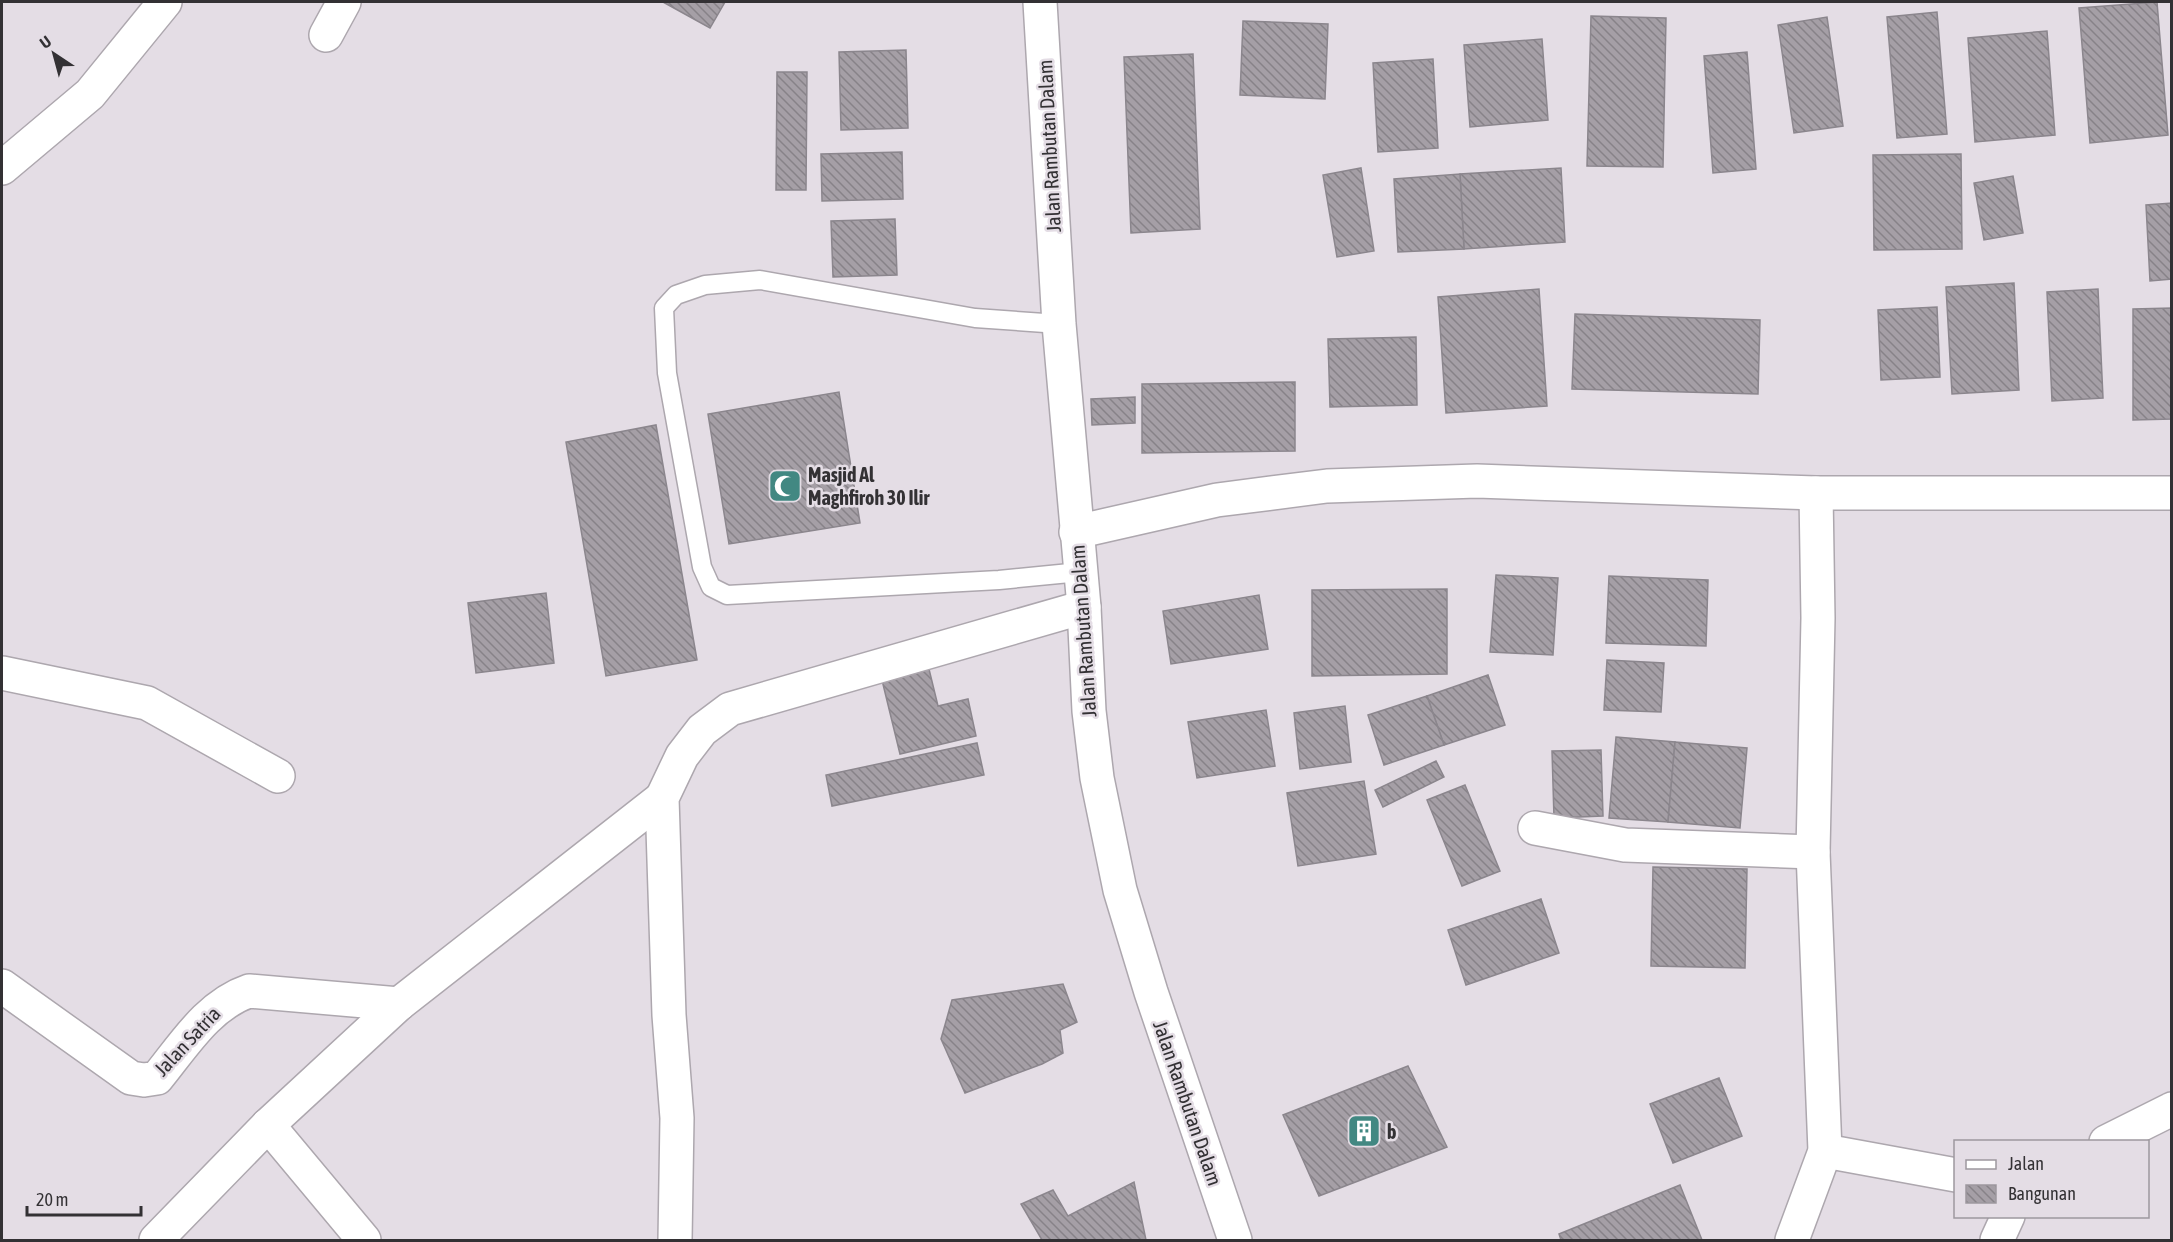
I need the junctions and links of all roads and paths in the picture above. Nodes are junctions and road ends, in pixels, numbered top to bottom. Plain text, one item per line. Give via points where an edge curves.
1 (165, 2) edge
2 (344, 2) edge
3 (1040, 2) edge
4 (326, 34) dead end
5 (2, 168) edge
6 (1059, 324) junction
7 (1816, 493) junction
8 (2172, 493) edge
9 (1076, 532) junction
10 (1080, 572) junction
11 (1084, 607) junction
12 (2, 673) edge
13 (278, 776) dead end
14 (662, 798) junction
15 (1535, 828) dead end
16 (1812, 852) junction
17 (2, 986) edge
18 (399, 1004) junction
19 (2172, 1108) edge
20 (268, 1125) junction
21 (2110, 1140) edge
22 (1825, 1151) junction
23 (1954, 1175) edge
24 (2007, 1218) edge
25 (156, 1240) edge
26 (364, 1240) edge
27 (675, 1240) edge
28 (1235, 1240) edge
29 (1792, 1240) edge
30 (1997, 1240) edge

1 - 5 street via 90,94
2 - 4 street
3 - 6 street, Jalan Rambutan Dalam
6 - 9 street, Jalan Rambutan Dalam
6 - 10 lane via 975,318 760,280 705,285 676,295 664,308 669,384 702,567 711,587 727,595
7 - 8 street
7 - 9 street via 1477,481 1327,486 1217,500
7 - 16 street via 1818,618
9 - 10 street, Jalan Rambutan Dalam
10 - 11 street, Jalan Rambutan Dalam
11 - 14 street via 730,709 702,730 682,756
11 - 28 street, Jalan Rambutan Dalam via 1097,778 1120,890
12 - 13 street via 147,703
14 - 18 street
14 - 27 street via 669,1015 677,1118
15 - 16 street via 1625,844
16 - 22 street
17 - 18 street, Jalan Satria via 131,1078 144,1080 157,1078 215,1008 249,991
18 - 20 street
19 - 21 street
20 - 25 street
20 - 26 street
22 - 23 street
22 - 29 street
24 - 30 street

